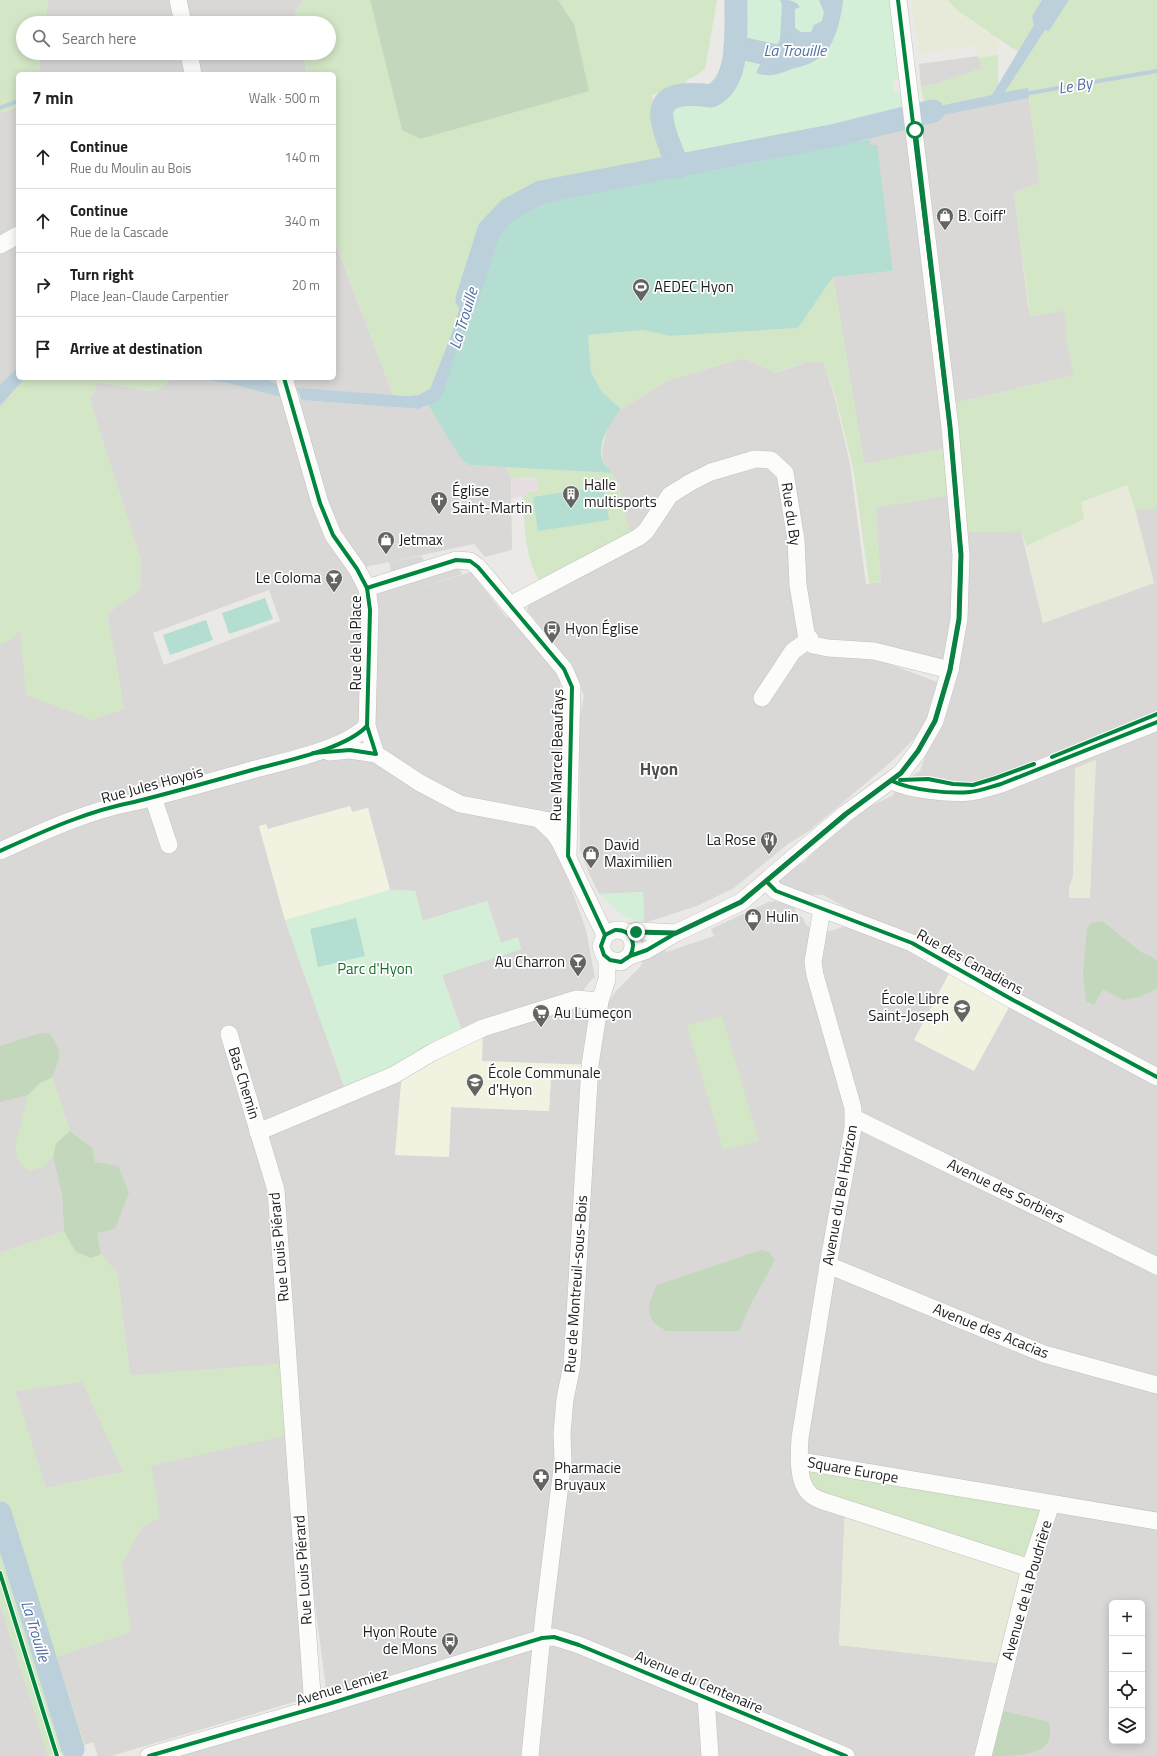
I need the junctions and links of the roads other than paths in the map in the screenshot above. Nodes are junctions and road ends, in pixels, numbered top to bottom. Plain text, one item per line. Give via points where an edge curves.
1 (178, 0) edge
2 (898, 0) edge
3 (181, 16) edge
4 (190, 60) edge
5 (193, 72) edge
6 (16, 237) edge
7 (0, 245) edge
8 (285, 380) edge
9 (367, 588) junction
10 (510, 604) junction
11 (810, 639) junction
12 (950, 670) junction
13 (761, 697) dead end
14 (1157, 722) edge
15 (367, 726) junction
16 (313, 753) junction
17 (376, 754) junction
18 (892, 781) junction
19 (153, 797) junction
20 (568, 809) junction
21 (544, 820) junction
22 (169, 845) dead end
23 (0, 851) edge
24 (568, 856) junction
25 (767, 882) junction
26 (822, 909) junction
27 (617, 933) junction
28 (676, 933) junction
29 (619, 959) junction
30 (600, 1001) junction
31 (229, 1034) dead end
32 (1157, 1077) edge
33 (854, 1118) junction
34 (258, 1132) junction
35 (828, 1265) junction
36 (1157, 1266) edge
37 (1157, 1385) edge
38 (800, 1461) junction
39 (1051, 1504) junction
40 (1157, 1522) edge
41 (1030, 1568) junction
42 (542, 1638) junction
43 (706, 1698) junction
44 (313, 1708) junction
45 (149, 1756) edge
46 (530, 1756) edge
47 (710, 1756) edge
48 (846, 1756) edge
49 (983, 1756) edge

1 - 3 street
2 - 12 street via 953,453 961,555 959,619
4 - 5 street
6 - 7 street
8 - 9 street, Rue de la Place via 320,503 333,535
9 - 10 street, Rue Marcel Beaufays via 456,560 470,561
9 - 15 street, Rue de la Place via 370,610
10 - 11 street, Rue du By via 639,536 646,531 670,496 691,482 711,472 755,459 771,460 785,472 796,540 798,585 806,633
10 - 20 street, Rue Marcel Beaufays via 564,670 572,687
11 - 12 street via 814,645 874,651
11 - 13 street via 793,651
12 - 18 street via 935,721 918,751
14 - 18 street via 978,791 933,790
15 - 16 street, Rue Jules Hoyois via 360,733
15 - 17 street, Rue de la Place
16 - 17 street, Rue Jules Hoyois via 350,750
16 - 19 street, Rue Jules Hoyois
17 - 21 street via 420,783 460,804
18 - 25 street via 846,814
19 - 22 street
19 - 23 street, Rue Jules Hoyois via 66,821
20 - 21 street via 557,820
20 - 24 street, Rue Marcel Beaufays
21 - 24 street
24 - 27 street via 590,901 609,917
25 - 26 street, Rue des Canadiens via 776,891
25 - 28 street via 741,902
26 - 32 street, Rue des Canadiens via 912,943
26 - 33 street, Avenue du Bel Horizon via 813,962
27 - 28 street
27 - 29 street via 630,936 634,946
27 - 29 street via 601,946 604,955
28 - 29 street via 647,950
29 - 30 street, Rue de Montreuil-sous-Bois via 607,979
30 - 34 street via 576,999 483,1028 433,1052 394,1075
30 - 42 street, Rue de Montreuil-sous-Bois via 590,1065 572,1365 564,1399 563,1460
31 - 34 street, Bas Chemin
33 - 35 street, Avenue du Bel Horizon
33 - 36 street, Avenue des Sorbiers
34 - 44 street, Rue Louis Piérard via 276,1190
35 - 37 street, Avenue des Acacias via 1044,1354
35 - 38 street, Avenue du Bel Horizon via 800,1438
38 - 39 street, Square Europe
38 - 41 street, Square Europe via 806,1488 815,1498
39 - 40 street, Avenue de la Poudrière
39 - 41 street, Avenue de la Poudrière
41 - 49 street, Avenue de la Poudrière
42 - 43 street, Avenue du Centenaire via 563,1638
42 - 44 street, Avenue Lemiez
42 - 46 street, Rue de Montreuil-sous-Bois
43 - 47 street
43 - 48 street, Avenue du Centenaire
44 - 45 street, Avenue Lemiez

